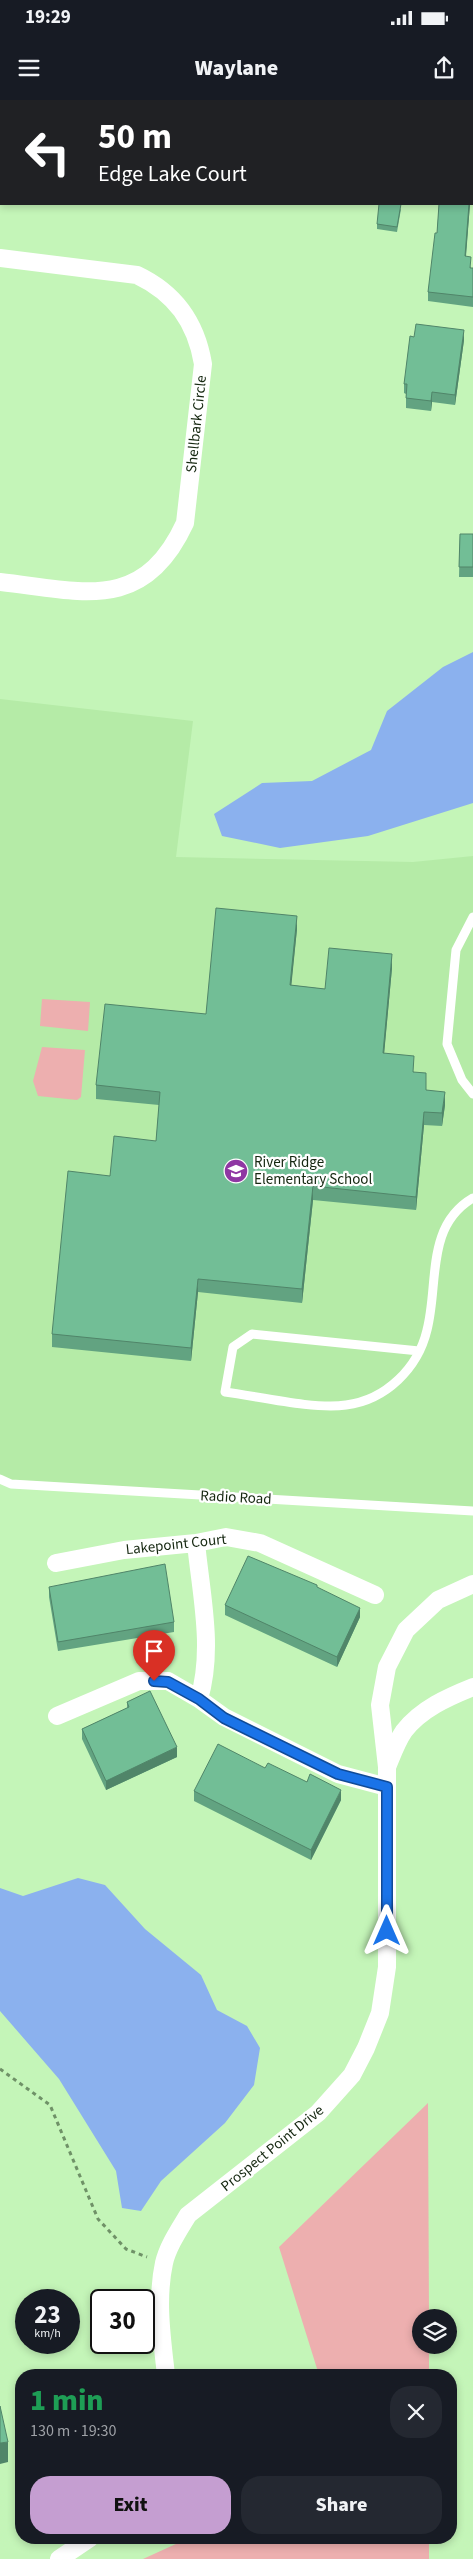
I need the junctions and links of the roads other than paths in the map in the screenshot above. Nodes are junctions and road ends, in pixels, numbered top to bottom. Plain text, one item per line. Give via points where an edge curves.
1 (0, 258) edge
2 (0, 582) edge
3 (473, 917) edge
4 (473, 1094) edge
5 (473, 1198) edge
6 (419, 1351) junction
7 (0, 1479) edge
8 (473, 1511) edge
9 (196, 1543) junction
10 (56, 1563) dead end
11 (473, 1584) edge
12 (375, 1595) dead end
13 (473, 1687) edge
14 (199, 1699) junction
15 (57, 1716) dead end
16 (387, 1767) junction
17 (387, 1787) junction
18 (165, 2369) edge
19 (81, 2544) edge
20 (58, 2559) edge

1 - 2 street, Shellbark Circle via 137,275 155,284 184,312 200,345 203,364 185,523 173,546 152,572 136,583 98,592
3 - 4 lane via 456,950 447,1044 462,1080
5 - 6 lane via 455,1214 444,1230 435,1257 428,1329
6 - 6 lane via 394,1385 363,1402 324,1406 225,1392 233,1347 252,1334
7 - 8 lane, Radio Road via 11,1484
9 - 10 street, Lakepoint Court via 124,1550
9 - 12 street, Lakepoint Court via 226,1537 260,1543
9 - 14 street via 208,1659
11 - 16 street, Prospect Point Drive via 438,1600 406,1630 387,1667 380,1705
13 - 16 street, Prospect Point Drive via 445,1698 422,1714 404,1731
14 - 15 street via 168,1682 139,1680
14 - 17 street via 224,1718 338,1774
16 - 17 street, Prospect Point Drive
17 - 18 street, Prospect Point Drive via 387,1967 380,2013 352,2076 318,2113 188,2215 177,2233 164,2263 160,2317
19 - 20 street

